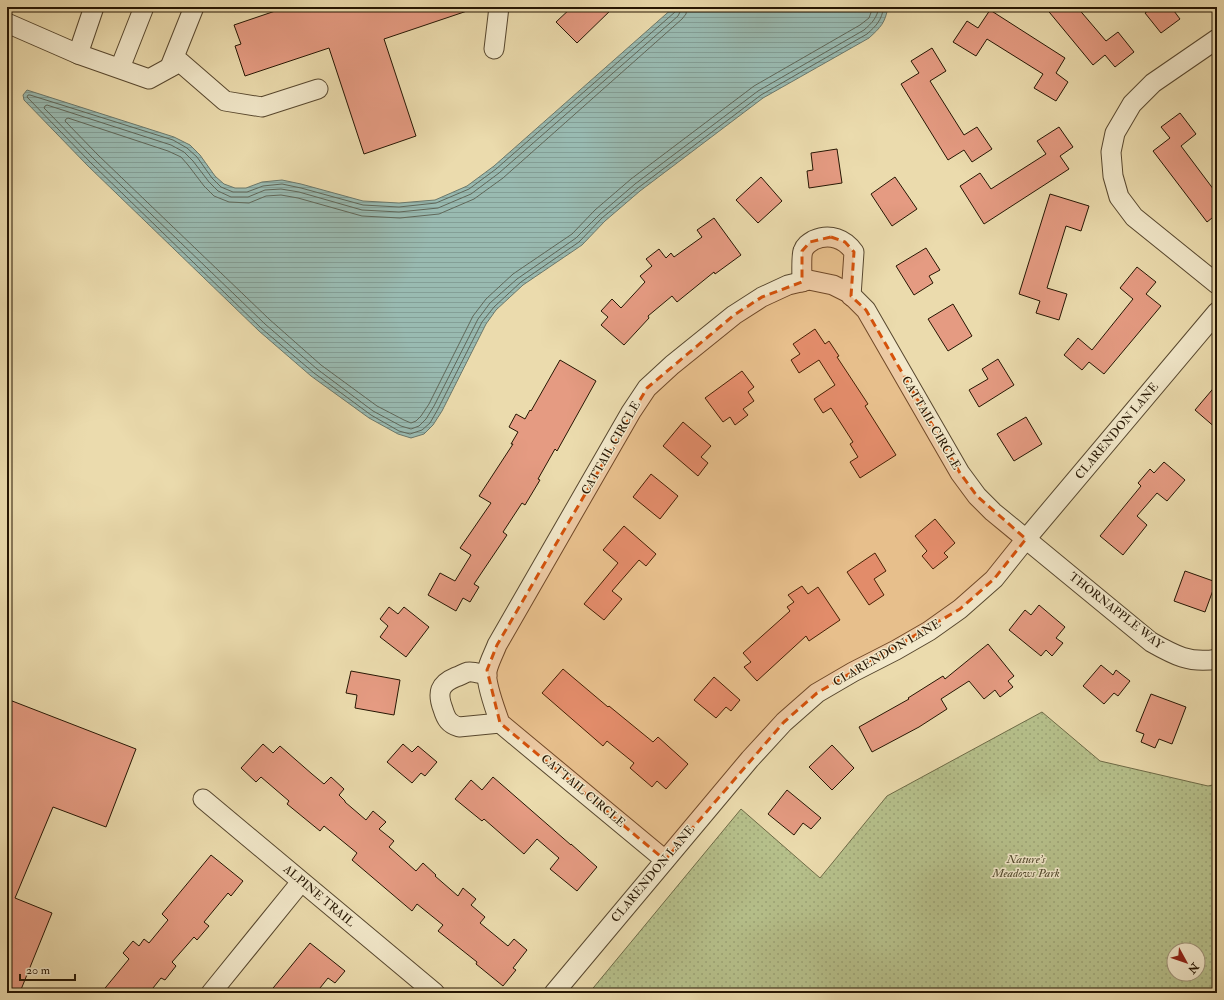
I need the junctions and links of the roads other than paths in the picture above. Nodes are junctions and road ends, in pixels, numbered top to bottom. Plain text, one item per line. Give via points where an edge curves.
1 (94, 7) edge
2 (144, 7) edge
3 (194, 7) edge
4 (499, 7) edge
5 (7, 23) edge
6 (1217, 39) edge
7 (494, 49) dead end
8 (78, 54) junction
9 (170, 67) junction
10 (120, 68) junction
11 (318, 89) dead end
12 (802, 282) junction
13 (1217, 284) edge
14 (852, 296) junction
15 (1217, 312) edge
16 (1026, 539) junction
17 (1217, 658) edge
18 (486, 675) junction
19 (500, 723) junction
20 (203, 799) dead end
21 (665, 860) junction
22 (301, 882) junction
23 (211, 993) edge
24 (434, 993) edge
25 (554, 993) edge

1 - 8 street
2 - 10 street
3 - 9 street
4 - 7 street
5 - 8 street
6 - 13 street via 1153,83 1132,104 1116,133 1111,152 1112,176 1119,198 1134,217
8 - 10 street
9 - 10 street via 149,78
9 - 11 street via 180,62 225,101 262,107
12 - 14 street, CATTAIL CIRCLE via 809,280 833,284
12 - 14 street via 802,251 806,245 824,237 836,238 845,242 854,252
12 - 18 street, CATTAIL CIRCLE via 788,285 762,297 734,315 647,388 498,645
14 - 16 street, CATTAIL CIRCLE via 866,310 960,473 993,512
15 - 16 street, CLARENDON LANE
16 - 17 street, THORNAPPLE WAY via 1151,642 1170,653 1190,660
16 - 21 street, CLARENDON LANE via 994,579 960,609 922,635 817,694 784,722
18 - 19 street
18 - 19 street via 469,672 446,682 441,688 440,704 449,723 454,726
19 - 21 street, CATTAIL CIRCLE
20 - 22 street, ALPINE TRAIL
21 - 25 street, CLARENDON LANE
22 - 23 street
22 - 24 street, ALPINE TRAIL

